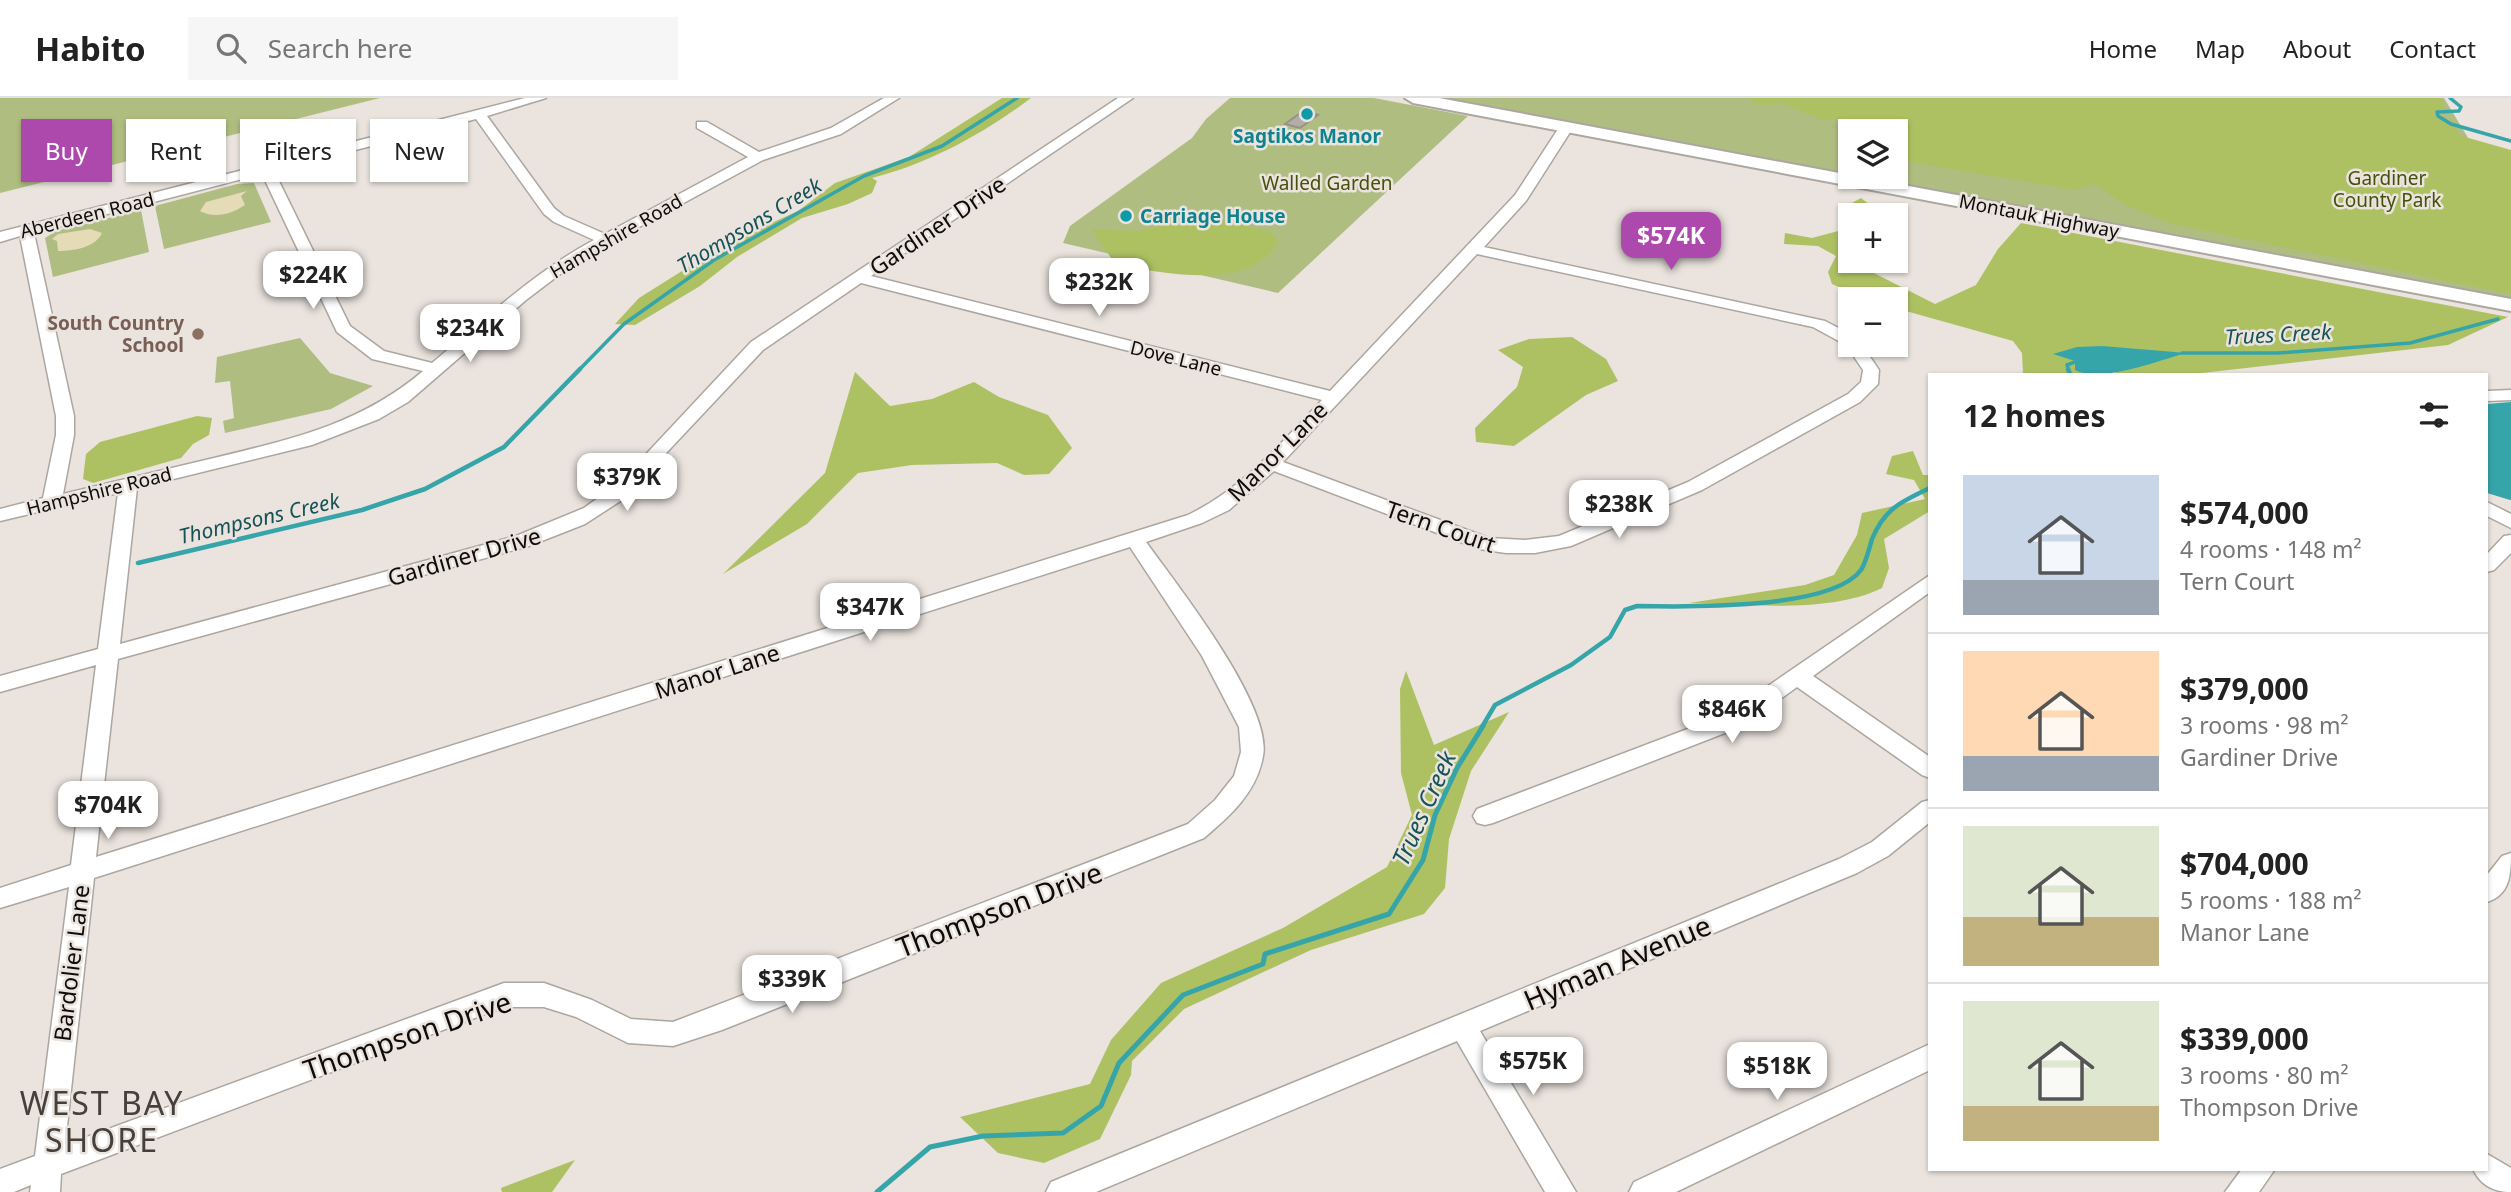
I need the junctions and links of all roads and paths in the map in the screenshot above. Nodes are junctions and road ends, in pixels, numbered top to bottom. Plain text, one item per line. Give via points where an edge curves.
1 (540, 98) edge
2 (893, 98) edge
3 (1127, 98) edge
4 (1413, 98) edge
5 (480, 115) junction
6 (702, 125) dead end
7 (1567, 126) junction
8 (356, 147) edge
9 (758, 157) junction
10 (240, 177) edge
11 (273, 182) edge
12 (26, 230) junction
13 (0, 237) edge
14 (604, 239) junction
15 (1473, 248) junction
16 (859, 278) junction
17 (2511, 305) edge
18 (1838, 334) edge
19 (1862, 357) edge
20 (435, 369) junction
21 (2511, 395) edge
22 (2488, 396) edge
23 (1331, 397) junction
24 (1271, 464) junction
25 (128, 484) junction
26 (51, 502) junction
27 (2488, 509) edge
28 (0, 515) edge
29 (2511, 522) edge
30 (1134, 539) junction
31 (2508, 549) edge
32 (2488, 564) edge
33 (1928, 583) edge
34 (108, 654) junction
35 (1797, 676) junction
36 (0, 684) edge
37 (1928, 768) edge
38 (1928, 811) edge
39 (1485, 816) dead end
40 (2511, 863) edge
41 (81, 873) junction
42 (2488, 891) edge
43 (0, 898) edge
44 (1463, 1026) junction
45 (1928, 1058) edge
46 (48, 1165) junction
47 (2488, 1169) edge
48 (2259, 1171) edge
49 (0, 1183) edge
50 (2511, 1185) edge
51 (45, 1192) edge
52 (1061, 1192) edge
53 (1561, 1192) edge
54 (1644, 1192) edge
55 (2241, 1192) edge

1 - 5 street, Aberdeen Road
2 - 9 street, Hampshire Road via 836,131
3 - 16 street, Gardiner Drive
4 - 7 main road
5 - 8 street, Aberdeen Road
5 - 14 street via 549,211
6 - 9 street
7 - 15 street, Manor Lane via 1521,198
7 - 17 main road, Montauk Highway
9 - 14 street, Hampshire Road
10 - 12 street, Aberdeen Road
11 - 20 street via 343,329 378,355
12 - 13 street, Aberdeen Road
12 - 26 street via 65,416
14 - 20 street, Hampshire Road via 555,268
15 - 18 street via 1795,317
15 - 23 street, Manor Lane
16 - 23 street, Dove Lane
16 - 34 street, Gardiner Drive via 757,346 628,486 569,526
19 - 24 street, Tern Court via 1871,370 1869,384 1854,398 1695,486 1542,547 1486,544
20 - 25 street, Hampshire Road via 402,398 339,430
21 - 22 street
23 - 24 street, Manor Lane
24 - 30 street, Manor Lane via 1222,506
25 - 26 street, Hampshire Road
25 - 34 street, Bardolier Lane
26 - 28 street, Hampshire Road
27 - 29 street
30 - 41 street, Manor Lane
30 - 46 street, Thompson Drive via 1249,722 1253,754 1245,779 1230,802 1196,831 673,1034 628,1031 544,995 504,995
31 - 32 street
33 - 35 street
34 - 36 street, Gardiner Drive
34 - 41 street, Bardolier Lane
35 - 37 street
35 - 39 street via 1735,720 1709,732
38 - 44 street, Hyman Avenue via 1880,849 1848,866
40 - 42 street
41 - 43 street, Manor Lane
41 - 46 street, Bardolier Lane
44 - 52 street, Hyman Avenue
44 - 53 street
45 - 54 street
46 - 49 street, Thompson Drive
46 - 51 street, Bardolier Lane
47 - 50 street
48 - 55 street

